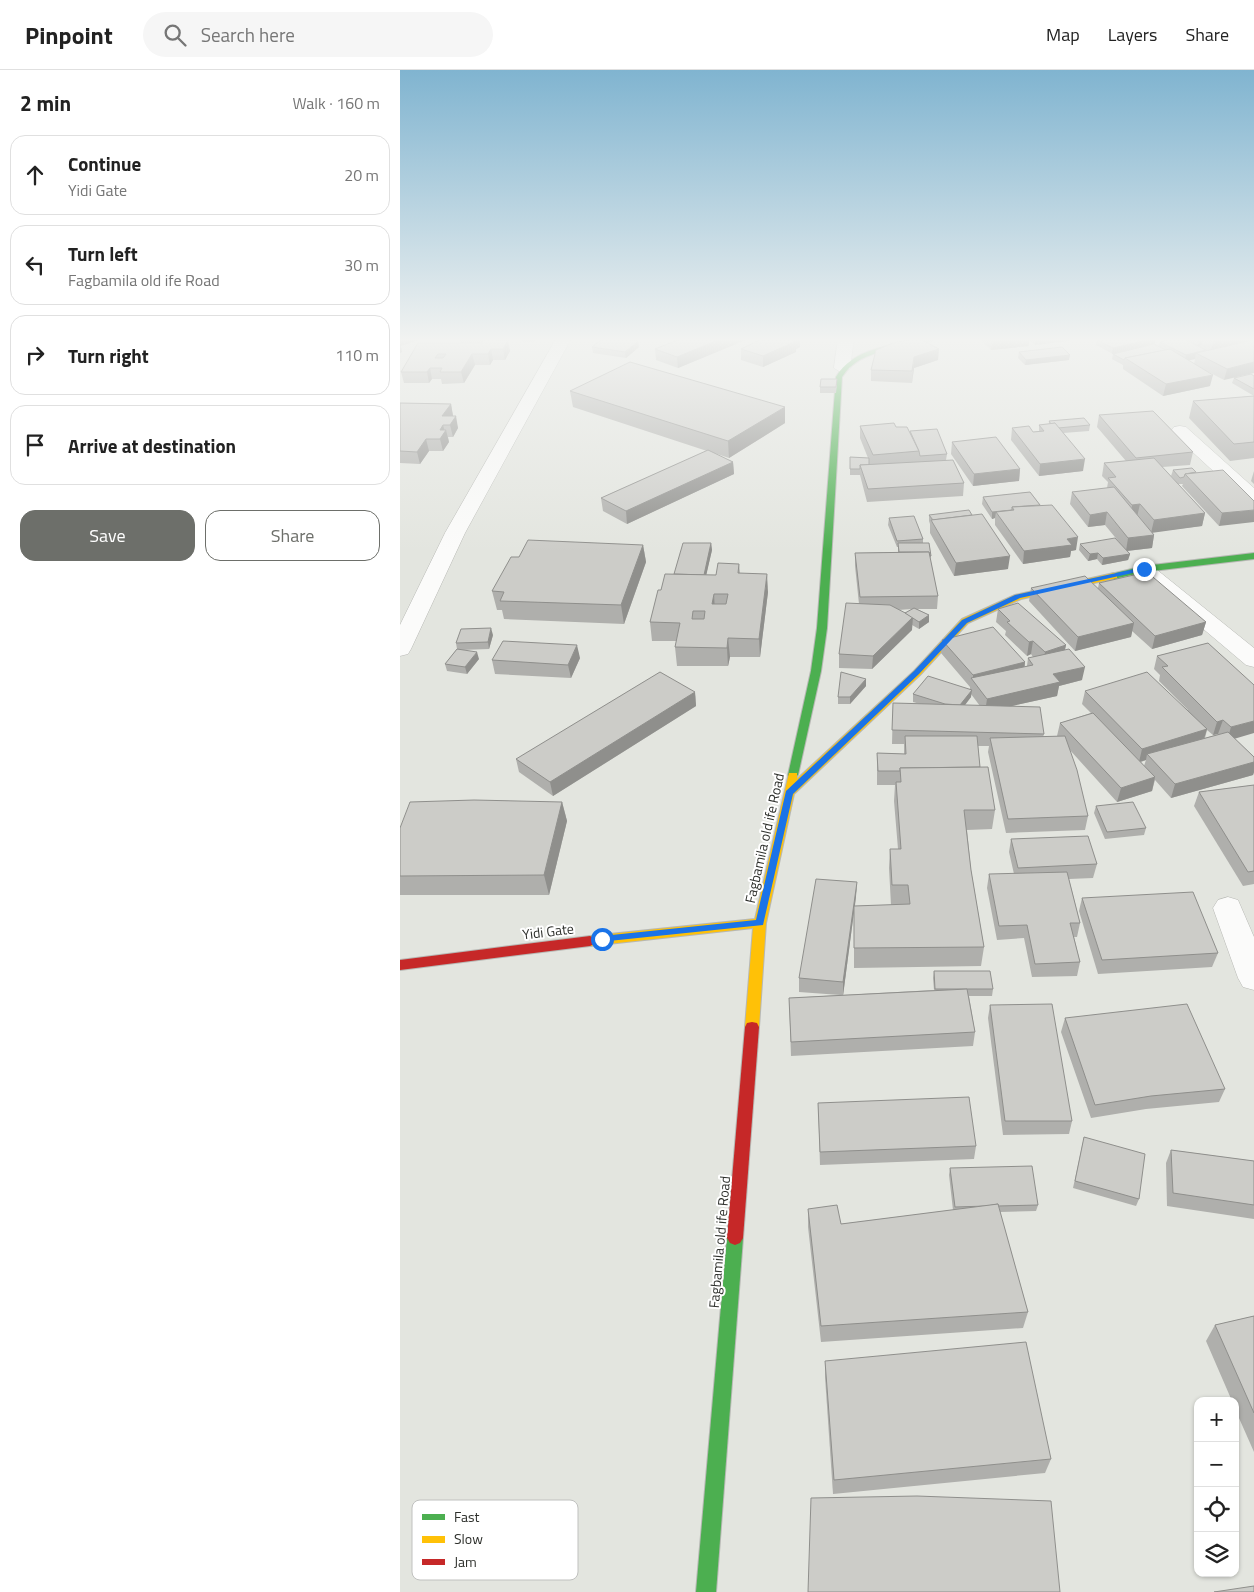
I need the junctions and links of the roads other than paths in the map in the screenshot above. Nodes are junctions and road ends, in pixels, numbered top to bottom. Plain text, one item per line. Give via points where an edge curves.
1 (524, 410) edge
2 (836, 410) edge
3 (1180, 431) dead end
4 (1254, 498) edge
5 (1254, 556) edge
6 (1144, 569) junction
7 (400, 649) edge
8 (1254, 660) edge
9 (789, 793) junction
10 (1228, 908) dead end
11 (760, 923) junction
12 (400, 965) edge
13 (1254, 978) edge
14 (706, 1592) edge

1 - 7 street via 455,533
2 - 9 street, Fagbamila old ife Road via 818,654
3 - 4 street
5 - 6 street
6 - 8 street
6 - 9 street via 1018,596 964,621 916,672
9 - 11 street, Fagbamila old ife Road
10 - 13 street
11 - 12 street, Yidi Gate
11 - 14 street, Fagbamila old ife Road

